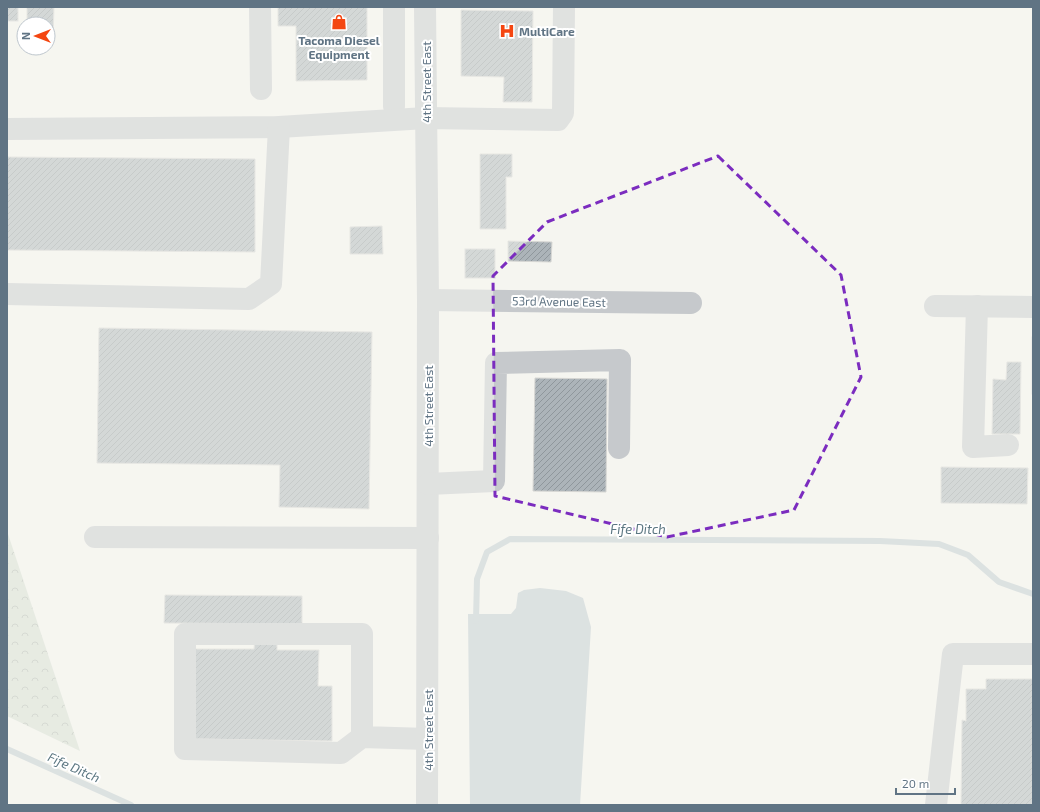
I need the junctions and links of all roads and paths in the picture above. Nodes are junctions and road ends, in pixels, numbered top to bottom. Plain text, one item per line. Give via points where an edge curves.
1 (260, 7) edge
2 (394, 7) edge
3 (425, 7) edge
4 (564, 7) edge
5 (394, 51) junction
6 (426, 52) junction
7 (261, 89) dead end
8 (394, 106) dead end
9 (426, 118) junction
10 (279, 127) junction
11 (7, 129) edge
12 (7, 294) edge
13 (428, 300) junction
14 (691, 303) dead end
15 (935, 306) dead end
16 (977, 306) junction
17 (1030, 307) edge
18 (1008, 445) dead end
19 (619, 448) dead end
20 (428, 484) junction
21 (95, 537) dead end
22 (428, 538) junction
23 (1033, 654) edge
24 (362, 737) junction
25 (428, 738) junction
26 (427, 805) edge
27 (936, 805) edge

1 - 7 street
2 - 5 street
3 - 6 street, 4th Street East
4 - 9 street via 563,113 558,120
5 - 6 street
5 - 8 street
6 - 9 street, 4th Street East
9 - 10 street
9 - 13 street, 4th Street East
10 - 11 street
10 - 12 street via 271,284 249,299
13 - 14 street, 53rd Avenue East
13 - 20 street, 4th Street East
15 - 16 street
16 - 17 street
16 - 18 street via 973,447
19 - 20 street via 620,360 496,363 494,481
20 - 22 street, 4th Street East
21 - 22 street
22 - 25 street, 4th Street East
23 - 27 street via 953,654
24 - 24 street via 341,754 184,749 186,634 362,634
24 - 25 street
25 - 26 street, 4th Street East

